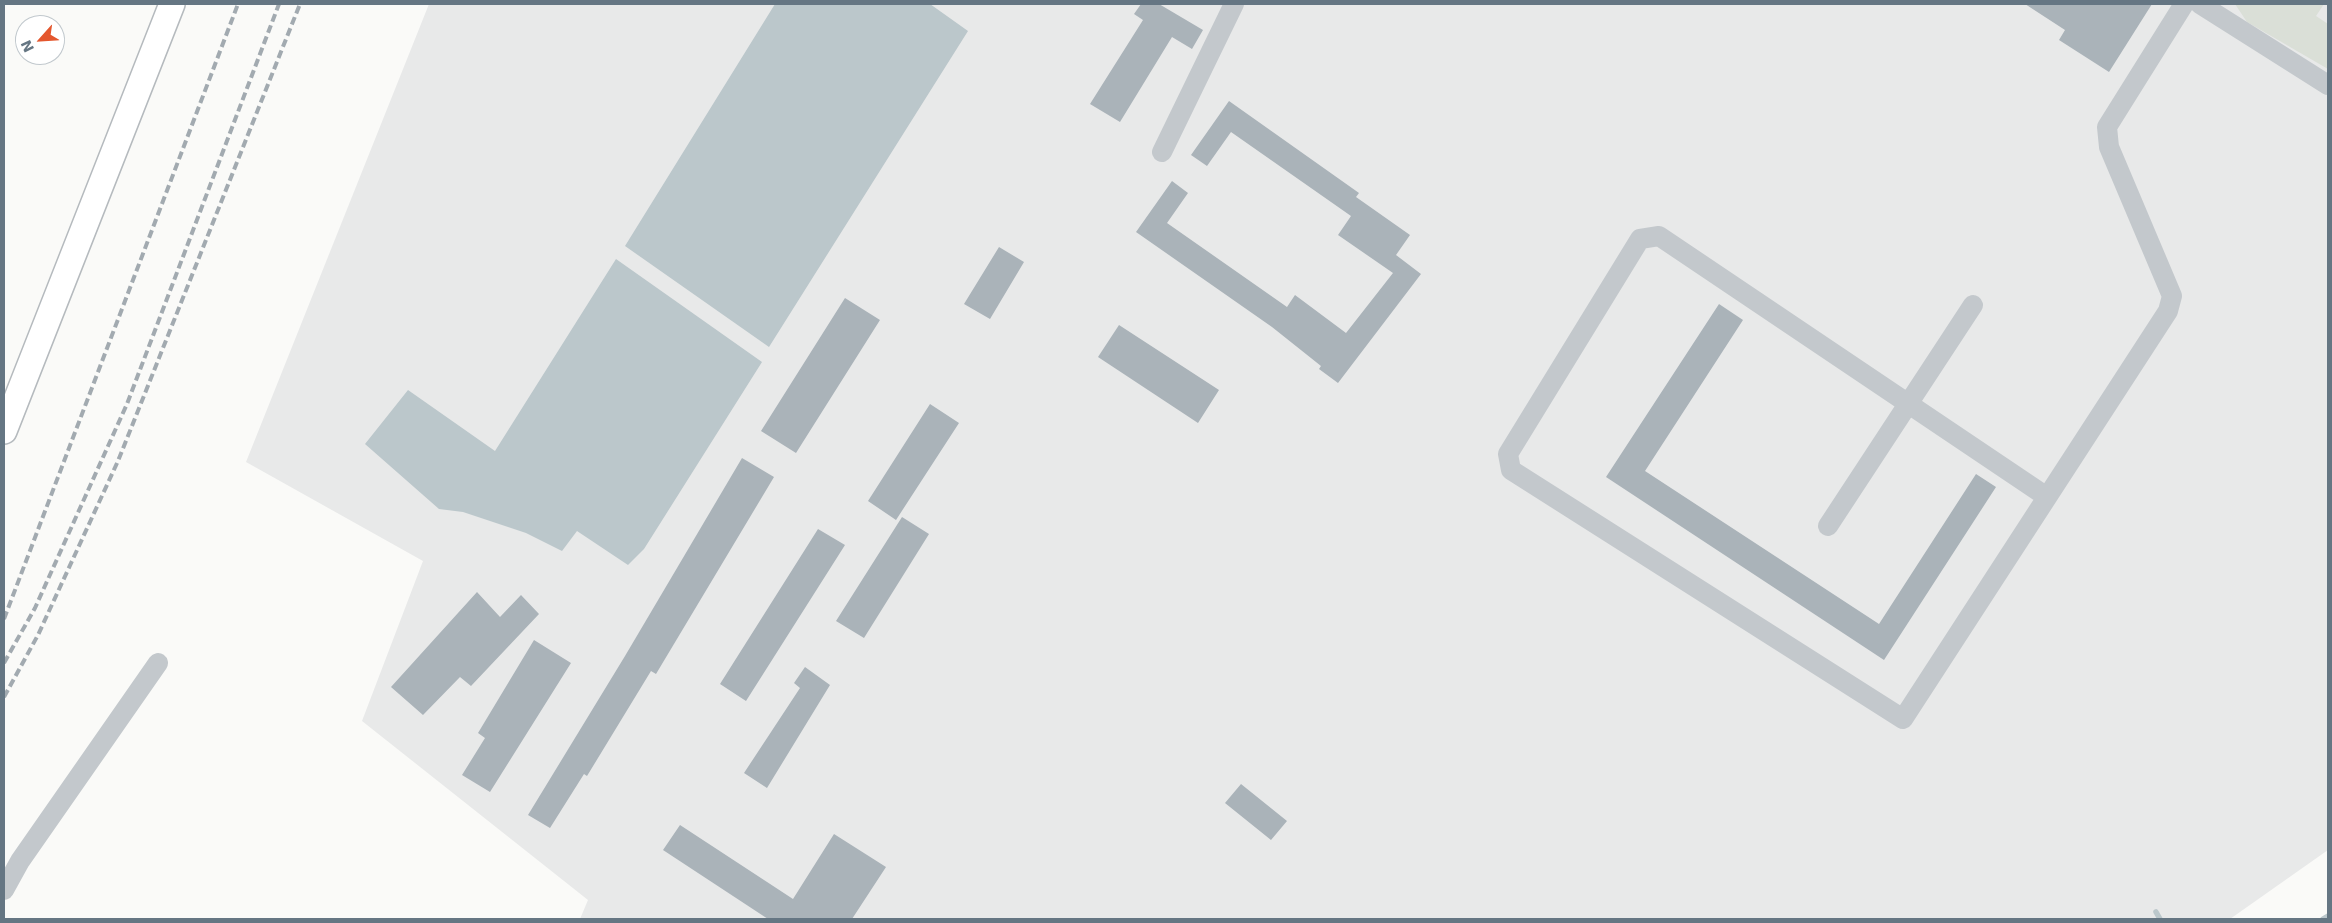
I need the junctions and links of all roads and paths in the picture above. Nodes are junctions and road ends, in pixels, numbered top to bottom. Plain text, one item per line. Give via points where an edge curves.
1 (172, 4) edge
2 (1234, 4) edge
3 (2184, 4) edge
4 (2200, 4) edge
5 (2328, 85) edge
6 (1162, 152) dead end
7 (1973, 305) dead end
8 (1908, 404) junction
9 (4, 431) edge
10 (2047, 497) junction
11 (1828, 526) dead end
12 (158, 663) dead end
13 (4, 890) edge

1 - 9 main road
2 - 6 street
3 - 10 street via 2107,127 2109,147 2172,296 2168,311
4 - 5 street
7 - 8 street
8 - 10 street
8 - 10 street via 1660,236 1640,240 1508,454 1511,470 1903,719
8 - 11 street
12 - 13 street via 20,861

